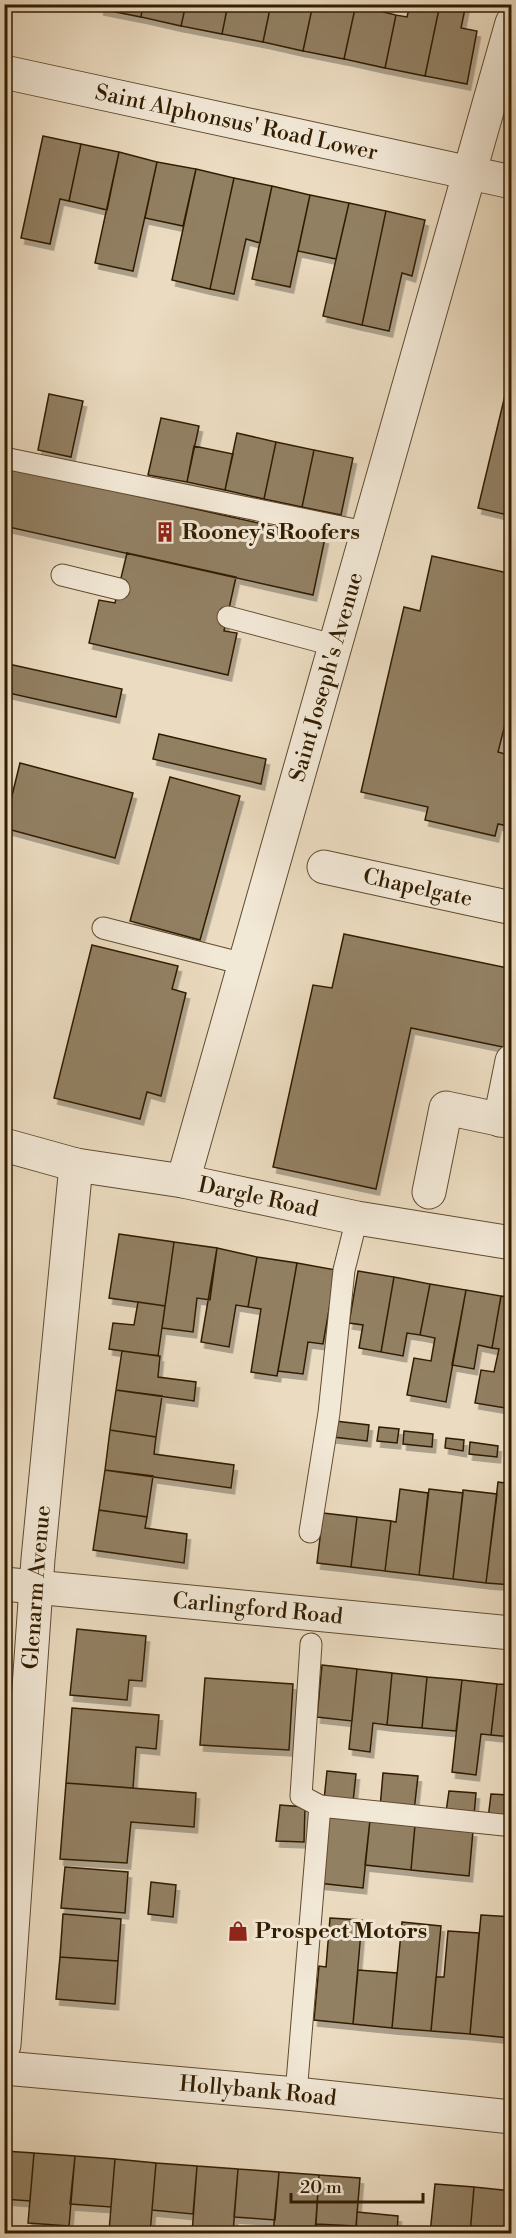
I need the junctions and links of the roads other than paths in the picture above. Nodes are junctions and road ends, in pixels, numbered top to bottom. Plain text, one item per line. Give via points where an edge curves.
1 (512, 23) edge
2 (4, 72) edge
3 (469, 174) junction
4 (512, 182) edge
5 (4, 458) edge
6 (365, 532) junction
7 (62, 575) dead end
8 (119, 589) dead end
9 (228, 617) dead end
10 (333, 645) junction
11 (324, 867) dead end
12 (512, 908) edge
13 (103, 928) dead end
14 (244, 964) junction
15 (512, 1061) edge
16 (506, 1121) edge
17 (4, 1145) edge
18 (76, 1165) junction
19 (183, 1181) junction
20 (429, 1192) dead end
21 (357, 1218) junction
22 (512, 1243) edge
23 (310, 1532) dead end
24 (4, 1584) edge
25 (37, 1588) junction
26 (512, 1633) edge
27 (311, 1644) dead end
28 (320, 1806) junction
29 (512, 1826) edge
30 (4, 2045) edge
31 (4, 2068) edge
32 (296, 2094) junction
33 (512, 2117) edge

1 - 3 street, Saint Joseph's Avenue
2 - 3 street, Saint Alphonsus' Road Lower
3 - 4 street, Saint Alphonsus' Road Lower
3 - 6 street, Saint Joseph's Avenue
5 - 6 lane
6 - 10 street, Saint Joseph's Avenue
7 - 8 lane
9 - 10 lane
10 - 14 street, Saint Joseph's Avenue
11 - 12 street, Chapelgate
13 - 14 lane
14 - 19 street, Saint Joseph's Avenue
15 - 16 street
16 - 20 street via 446,1108
17 - 18 street, Dargle Road
18 - 19 street, Dargle Road
18 - 25 street, Glenarm Avenue
19 - 21 street, Dargle Road
21 - 22 street, Dargle Road
21 - 23 lane via 344,1270 329,1413
24 - 25 street, Carlingford Road
25 - 26 street, Carlingford Road
25 - 30 street, Glenarm Avenue
27 - 28 lane via 301,1796
28 - 29 lane
28 - 32 lane
31 - 32 street, Hollybank Road
32 - 33 street, Hollybank Road

